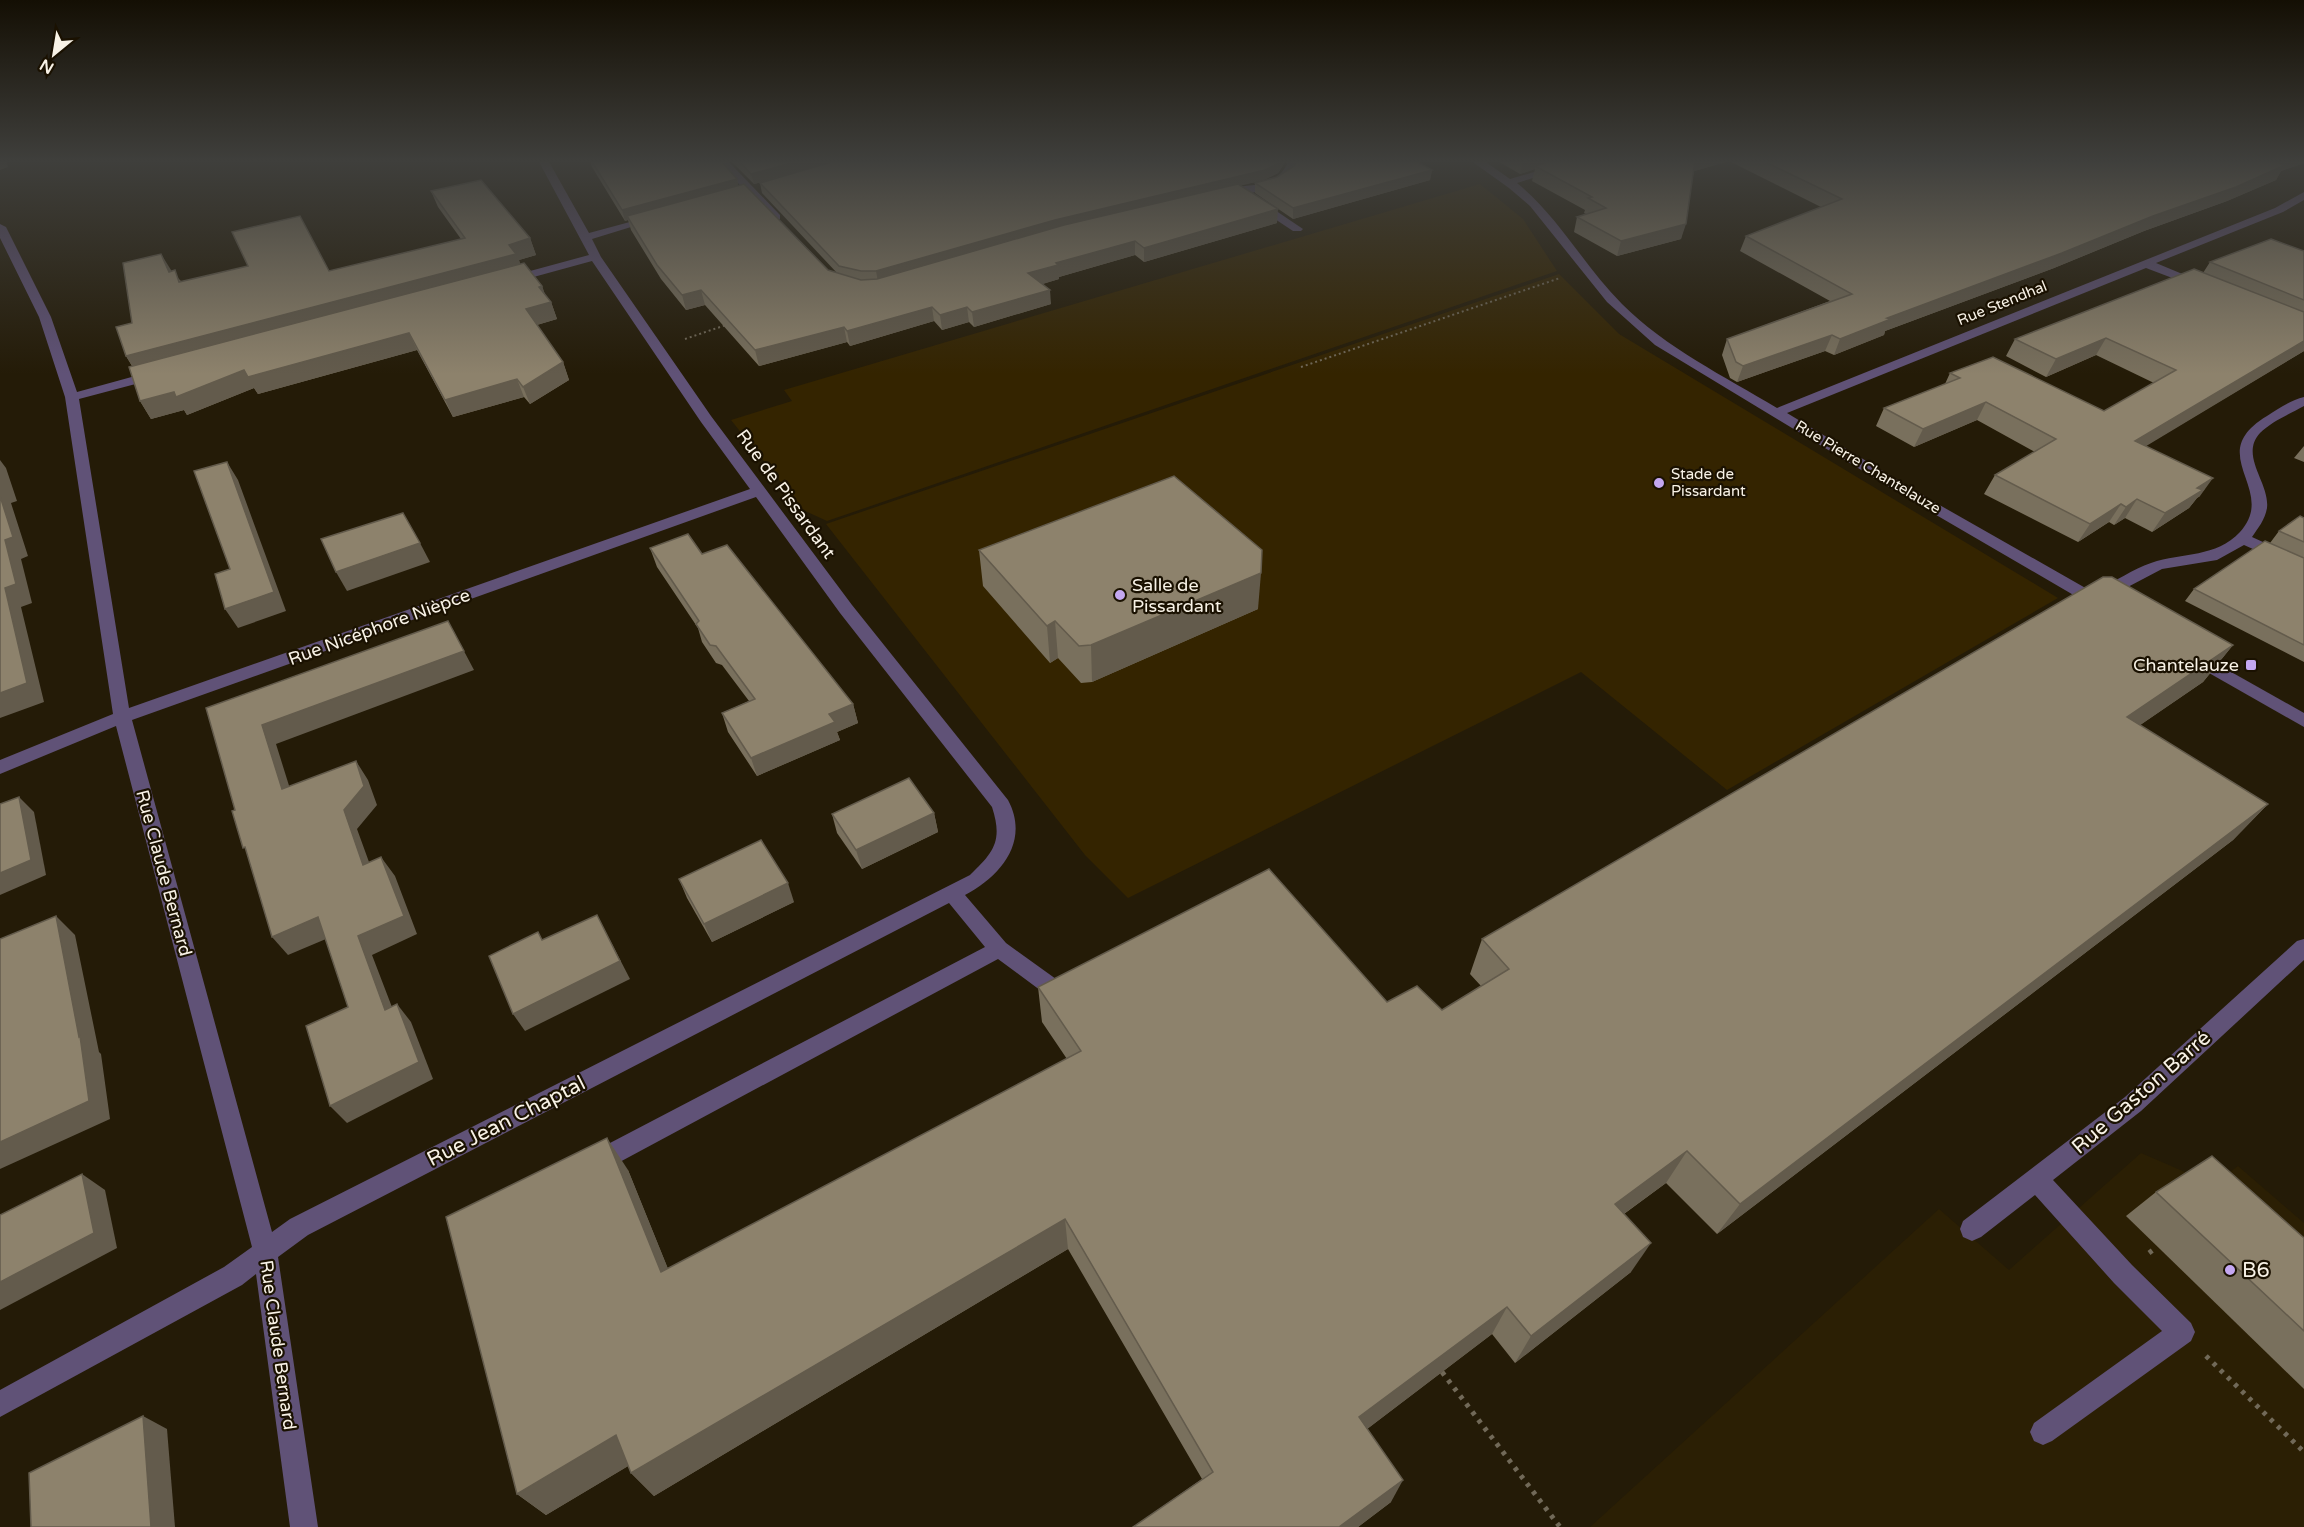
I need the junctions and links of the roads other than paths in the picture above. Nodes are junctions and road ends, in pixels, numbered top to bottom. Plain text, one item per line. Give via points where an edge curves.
1 (2, 231) edge
2 (583, 231) edge
3 (607, 231) edge
4 (1555, 231) edge
5 (2225, 231) edge
6 (586, 237) junction
7 (595, 257) junction
8 (2145, 263) junction
9 (495, 283) edge
10 (2210, 290) edge
11 (175, 369) edge
12 (72, 397) junction
13 (2304, 401) edge
14 (1778, 412) junction
15 (759, 491) junction
16 (2242, 538) junction
17 (2304, 567) edge
18 (2095, 599) junction
19 (2114, 611) edge
20 (2184, 651) edge
21 (122, 717) junction
22 (2304, 721) edge
23 (0, 767) edge
24 (1008, 840) joint
25 (952, 893) junction
26 (2304, 947) edge
27 (999, 949) junction
28 (1087, 974) edge
29 (580, 1171) edge
30 (2036, 1179) junction
31 (1972, 1229) dead end
32 (265, 1252) junction
33 (0, 1404) edge
34 (2043, 1432) dead end
35 (304, 1527) edge

1 - 12 street, Rue Claude Bernard via 45,317
2 - 6 street, Rue de Pissardant
3 - 6 street
4 - 14 street, Rue Pierre Chantelauze via 1623,313 1659,342
5 - 8 street, Rue Stendhal
6 - 7 street, Rue de Pissardant
7 - 9 street
7 - 15 street, Rue de Pissardant
8 - 10 street
8 - 14 street, Rue Stendhal
11 - 12 street
12 - 21 street, Rue Claude Bernard
13 - 16 street via 2254,432 2247,442 2245,454 2261,499 2259,518
14 - 18 street, Rue Pierre Chantelauze via 1924,502
15 - 21 street, Rue Nicéphore Nièpce
15 - 24 street, Rue de Pissardant via 846,609 1001,805 1008,823
16 - 17 street
16 - 18 street via 2203,560 2158,566
18 - 19 street, Rue Pierre Chantelauze
20 - 22 street
21 - 23 street, Rue Nicéphore Nièpce
21 - 32 street, Rue Claude Bernard
24 - 25 street, Rue Jean Chaptal via 997,861 977,880
25 - 27 street
25 - 32 street, Rue Jean Chaptal via 299,1227
26 - 30 street, Rue Gaston Barré via 2133,1104
27 - 28 street via 1055,990
27 - 29 street
30 - 31 street, Rue Gaston Barré
30 - 34 street via 2182,1332
32 - 33 street, Rue Jean Chaptal via 233,1276
32 - 35 street, Rue Claude Bernard

